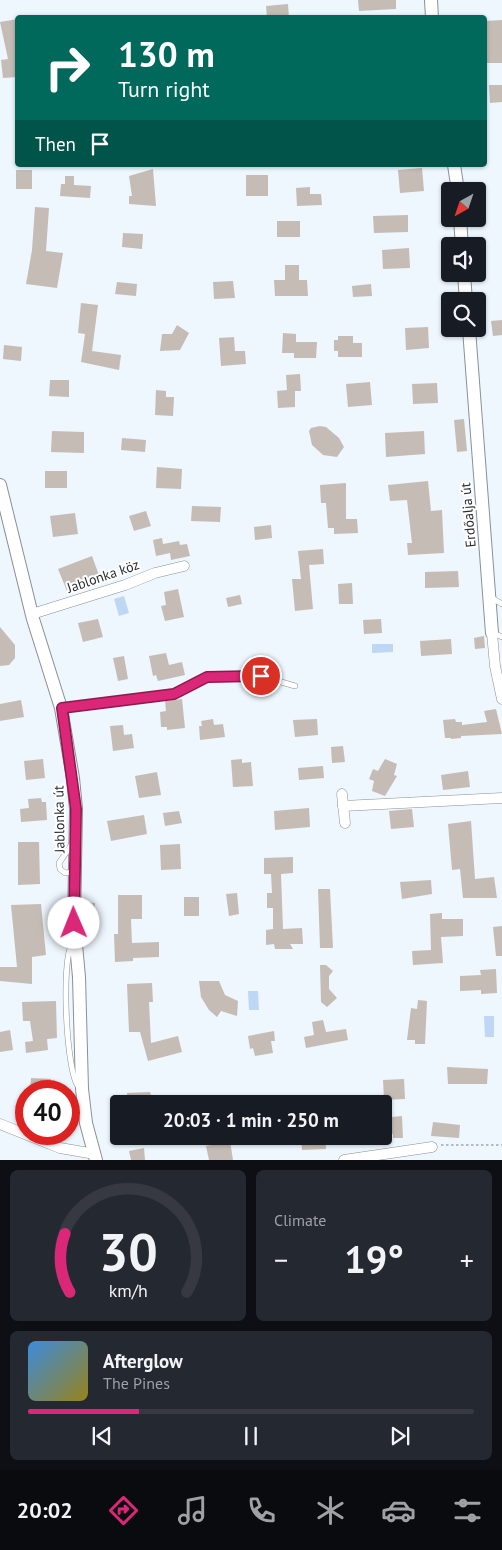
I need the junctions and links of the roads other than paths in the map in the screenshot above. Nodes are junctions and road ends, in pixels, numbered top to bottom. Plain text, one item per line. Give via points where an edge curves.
1 (431, 0) edge
2 (432, 15) edge
3 (454, 167) edge
4 (457, 182) edge
5 (470, 337) edge
6 (0, 485) edge
7 (184, 566) dead end
8 (490, 597) junction
9 (502, 604) edge
10 (32, 614) junction
11 (497, 635) edge
12 (295, 686) dead end
13 (502, 699) edge
14 (62, 708) junction
15 (342, 794) dead end
16 (502, 798) edge
17 (343, 806) junction
18 (344, 823) dead end
19 (0, 1124) edge
20 (432, 1147) road end
21 (418, 1155) edge
22 (96, 1157) edge
23 (344, 1160) edge

1 - 2 street
3 - 4 street
5 - 8 street, Erdőalja út
6 - 10 street, Jablonka út
7 - 10 street, Jablonka köz
8 - 9 lane
8 - 11 street, Erdőalja út
10 - 14 street, Jablonka út
11 - 13 street, Erdőalja út via 495,666
12 - 14 lane via 261,676 207,677 174,694
14 - 22 street, Jablonka út via 74,778 82,1089 86,1123
15 - 17 street
16 - 17 street
17 - 18 street
19 - 22 street via 60,1148
20 - 21 street
21 - 23 street

